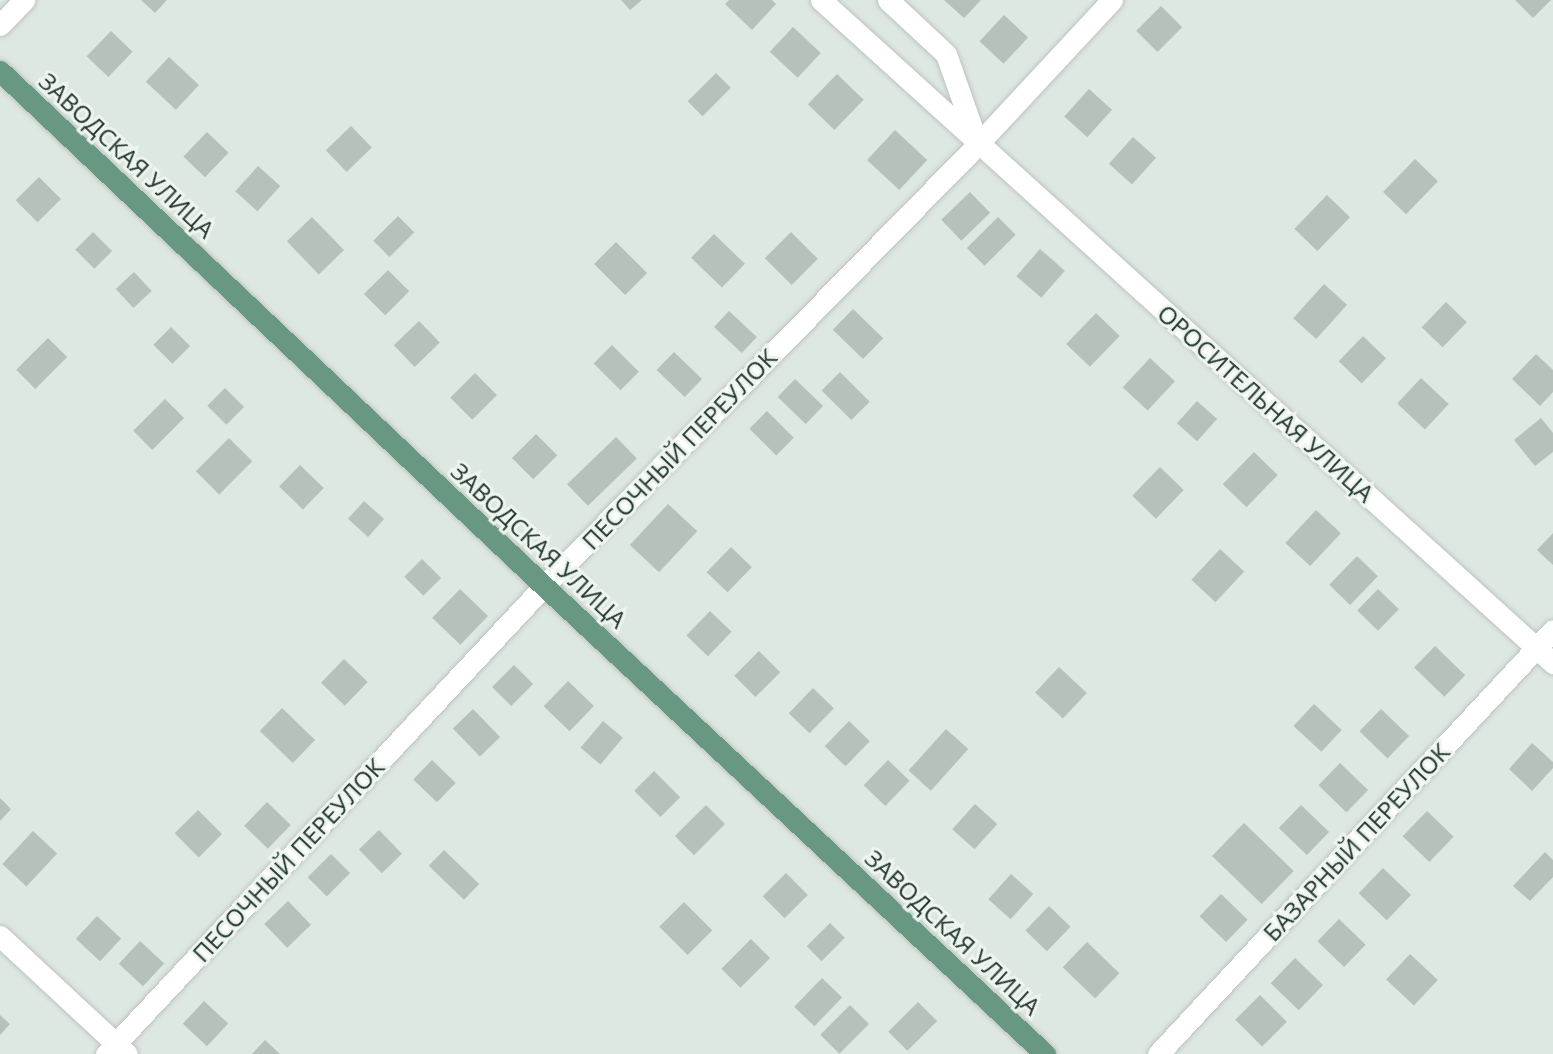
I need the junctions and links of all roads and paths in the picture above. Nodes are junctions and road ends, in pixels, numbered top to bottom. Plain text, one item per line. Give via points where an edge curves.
1 (24, 0) edge
2 (821, 0) edge
3 (888, 0) edge
4 (1112, 0) edge
5 (0, 25) edge
6 (0, 71) edge
7 (978, 144) junction
8 (544, 586) junction
9 (1553, 630) edge
10 (1537, 648) junction
11 (1553, 663) edge
12 (0, 936) edge
13 (116, 1051) edge
14 (1045, 1054) edge
15 (1158, 1054) edge

1 - 5 street
2 - 7 street, ОРОСИТЕЛЬНАЯ УЛИЦА
3 - 7 street, ОРОСИТЕЛЬНАЯ УЛИЦА via 946,54
4 - 7 street, ПЕСОЧНЫЙ ПЕРЕУЛОК
6 - 8 main road, ЗАВОДСКАЯ УЛИЦА
7 - 8 street, ПЕСОЧНЫЙ ПЕРЕУЛОК
7 - 10 street, ОРОСИТЕЛЬНАЯ УЛИЦА
8 - 13 street, ПЕСОЧНЫЙ ПЕРЕУЛОК
8 - 14 main road, ЗАВОДСКАЯ УЛИЦА
9 - 10 street, БАЗАРНЫЙ ПЕРЕУЛОК
10 - 11 street, ОРОСИТЕЛЬНАЯ УЛИЦА
10 - 15 street, БАЗАРНЫЙ ПЕРЕУЛОК
12 - 13 street

